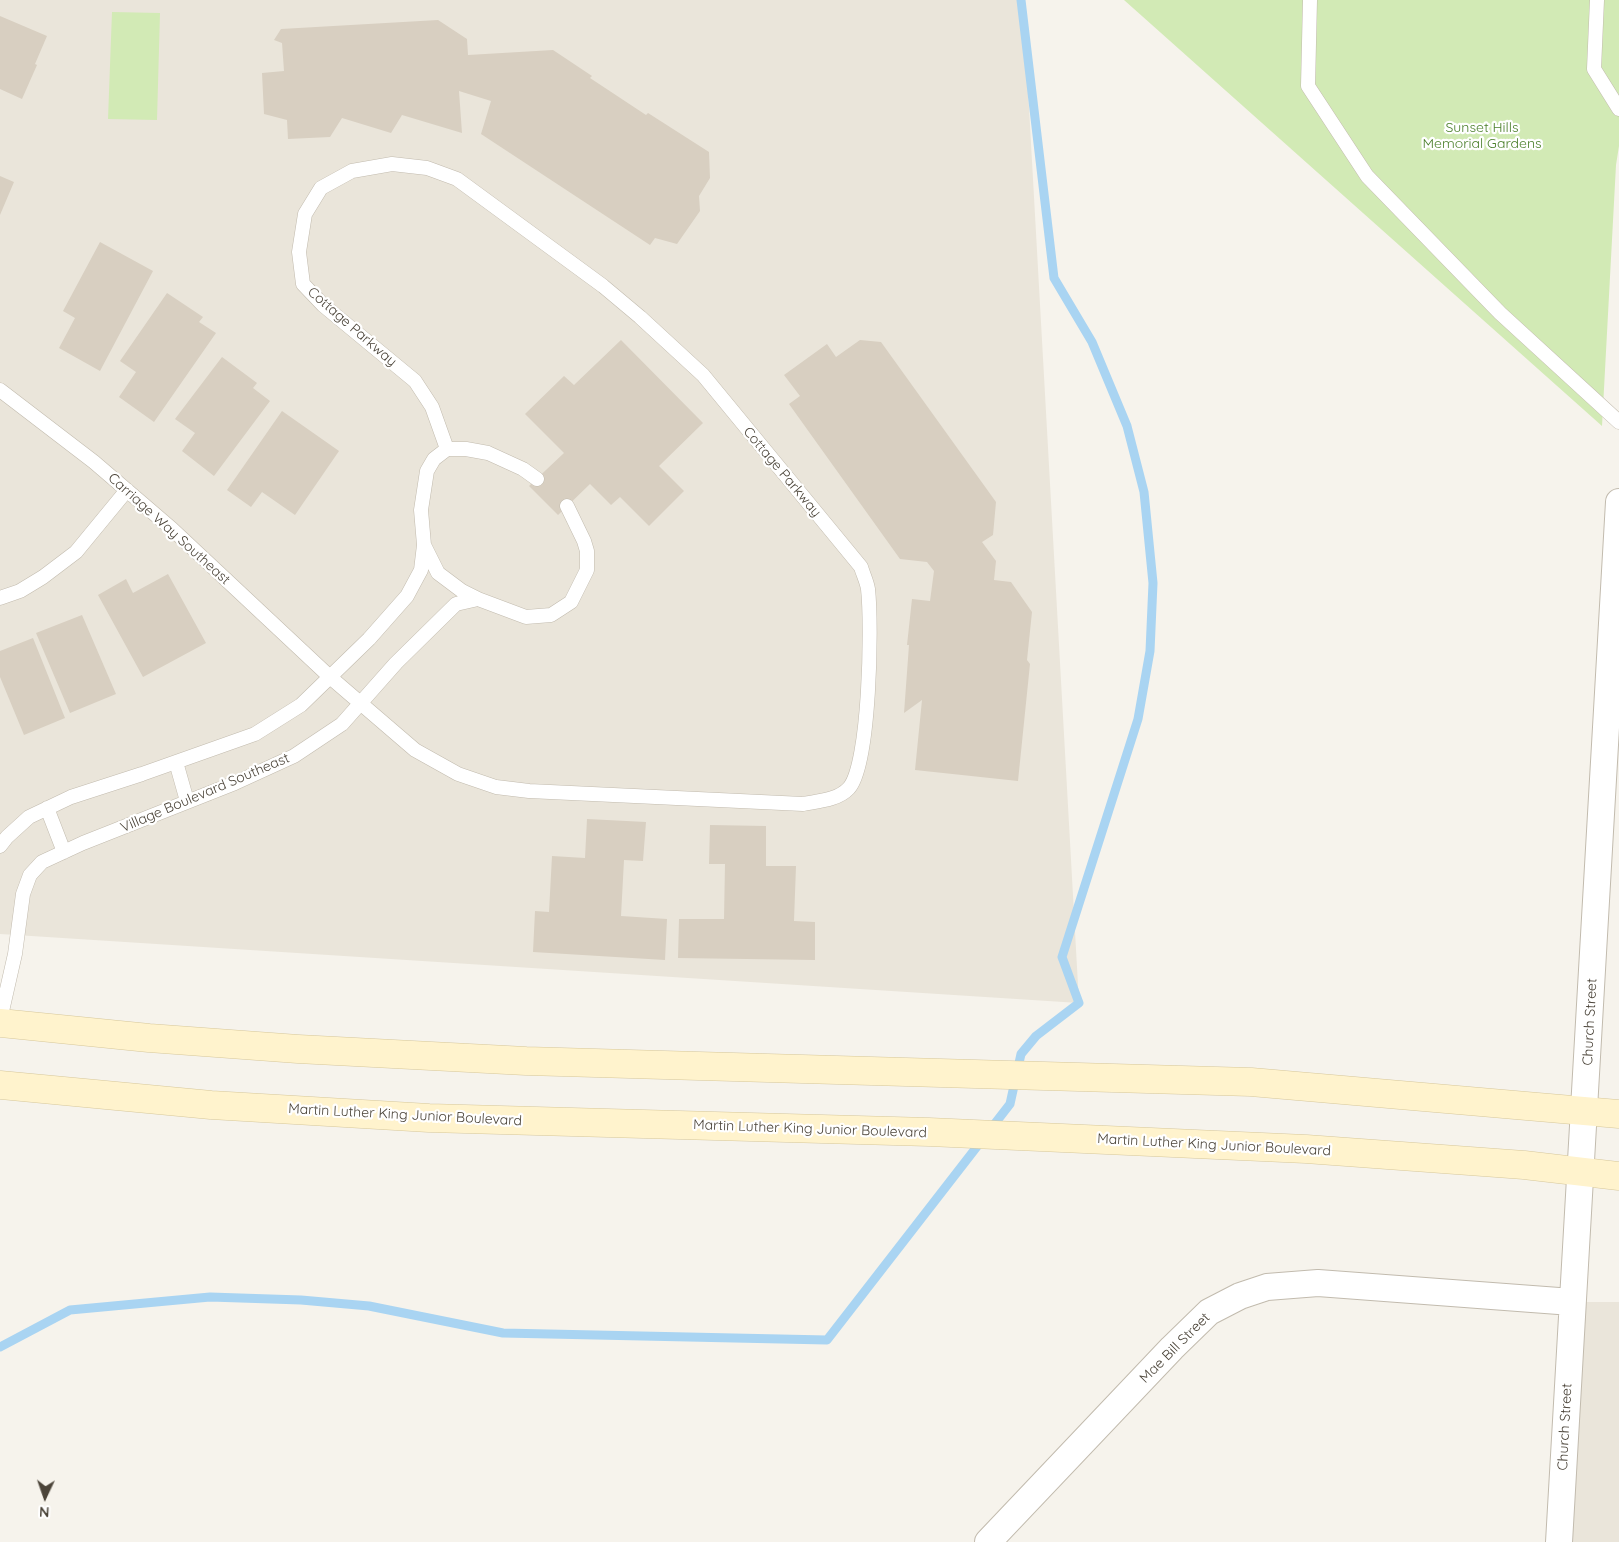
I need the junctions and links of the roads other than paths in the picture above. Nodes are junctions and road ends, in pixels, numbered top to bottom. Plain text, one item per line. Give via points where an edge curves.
1 (1310, 0) edge
2 (1597, 0) edge
3 (1619, 109) edge
4 (0, 390) edge
5 (1619, 422) edge
6 (447, 449) junction
7 (537, 479) dead end
8 (127, 490) junction
9 (1619, 502) edge
10 (567, 506) dead end
11 (424, 545) junction
12 (0, 598) edge
13 (478, 599) junction
14 (330, 677) junction
15 (361, 704) junction
16 (176, 762) junction
17 (187, 802) junction
18 (48, 808) junction
19 (0, 846) edge
20 (64, 852) junction
21 (0, 1022) edge
22 (0, 1085) edge
23 (1584, 1112) junction
24 (1619, 1114) edge
25 (1581, 1172) junction
26 (1619, 1176) edge
27 (1572, 1302) junction
28 (988, 1542) edge
29 (1559, 1542) edge

1 - 5 lane via 1308,86 1367,176 1500,313
2 - 3 lane via 1594,69
4 - 8 lane, Carriage Way Southeast
6 - 7 lane via 488,453
6 - 11 lane via 434,459 428,472 421,510
6 - 15 lane, Cottage Parkway via 432,407 415,381 322,305 303,284 299,252 305,214 321,188 352,170 392,164 426,168 457,178 603,286 703,375 860,567 868,586 867,705 860,762 850,787 841,795 803,804 529,791 496,787 458,774 415,750
8 - 12 lane via 76,552 43,577
8 - 14 lane, Carriage Way Southeast via 172,528
9 - 23 street, Church Street
10 - 13 lane via 584,540 587,560 587,570 571,602 551,615 526,617
11 - 13 lane via 438,573
11 - 14 lane via 421,570 408,596
13 - 15 lane, Village Boulevard Southeast via 456,604 396,663
14 - 15 lane, Cottage Parkway
14 - 16 lane via 301,705 255,734
15 - 17 lane, Village Boulevard Southeast via 342,724 294,756
16 - 17 lane
16 - 18 lane
17 - 20 lane, Village Boulevard Southeast
18 - 19 lane via 29,816
18 - 20 lane
20 - 21 lane, Village Boulevard Southeast via 42,862 30,875 23,894 15,954
21 - 23 main road via 298,1049 526,1060 1251,1082
22 - 25 main road, Martin Luther King Junior Boulevard via 211,1105 429,1118 1146,1141 1340,1151
23 - 24 main road
23 - 25 street, Church Street
25 - 26 main road, Martin Luther King Junior Boulevard
25 - 27 street, Church Street
27 - 28 street, Mae Bill Street via 1318,1284 1267,1287 1240,1296 1209,1312 1178,1342
27 - 29 street, Church Street

